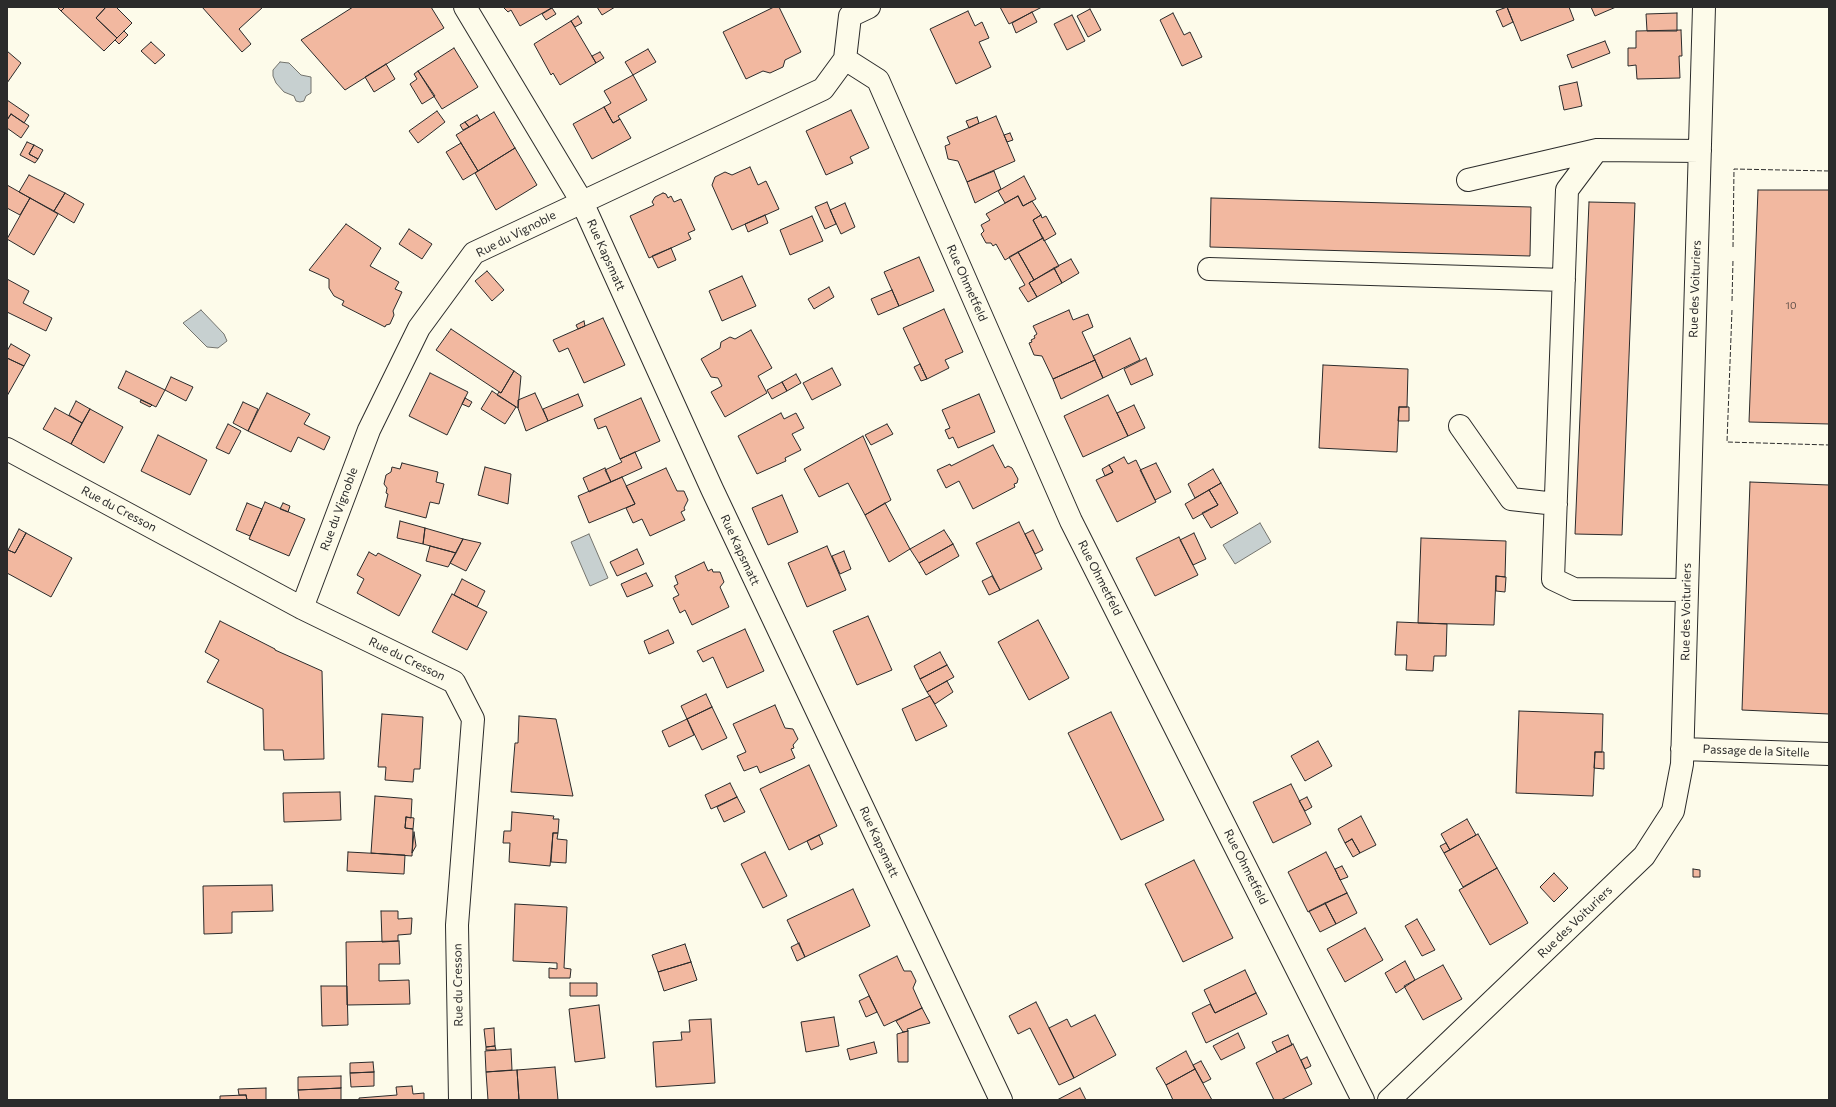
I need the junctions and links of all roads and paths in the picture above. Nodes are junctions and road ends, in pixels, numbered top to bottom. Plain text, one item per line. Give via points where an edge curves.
1 (466, 7) edge
2 (869, 7) edge
3 (1704, 7) edge
4 (845, 59) junction
5 (1597, 150) junction
6 (1700, 151) junction
7 (1468, 180) dead end
8 (582, 202) junction
9 (1209, 269) dead end
10 (1564, 280) junction
11 (1460, 426) dead end
12 (7, 449) edge
13 (1556, 504) junction
14 (1686, 590) junction
15 (302, 608) junction
16 (1682, 749) junction
17 (1829, 754) edge
18 (460, 1100) edge
19 (1001, 1100) edge
20 (1363, 1100) edge
21 (1389, 1100) edge

1 - 8 street, Rue Kapsmatt
2 - 4 street, Rue du Vignoble via 850,16
3 - 6 street, Rue des Voituriers
4 - 8 street, Rue du Vignoble via 823,89
4 - 20 street, Rue Ohmetfeld via 878,80 1071,521
5 - 6 street
5 - 7 street
5 - 10 street via 1567,190
6 - 14 street, Rue des Voituriers
8 - 15 street, Rue du Vignoble via 474,253 419,328 369,430
8 - 19 street, Rue Kapsmatt via 712,489
9 - 10 street
10 - 13 street
11 - 13 street via 1511,499
12 - 15 street, Rue du Cresson
13 - 14 street via 1553,579 1574,589
14 - 16 street, Rue des Voituriers
15 - 18 street, Rue du Cresson via 454,682 473,720 457,926
16 - 17 street, Passage de la Sitelle
16 - 21 street, Rue des Voituriers via 1682,764 1673,811 1644,856

